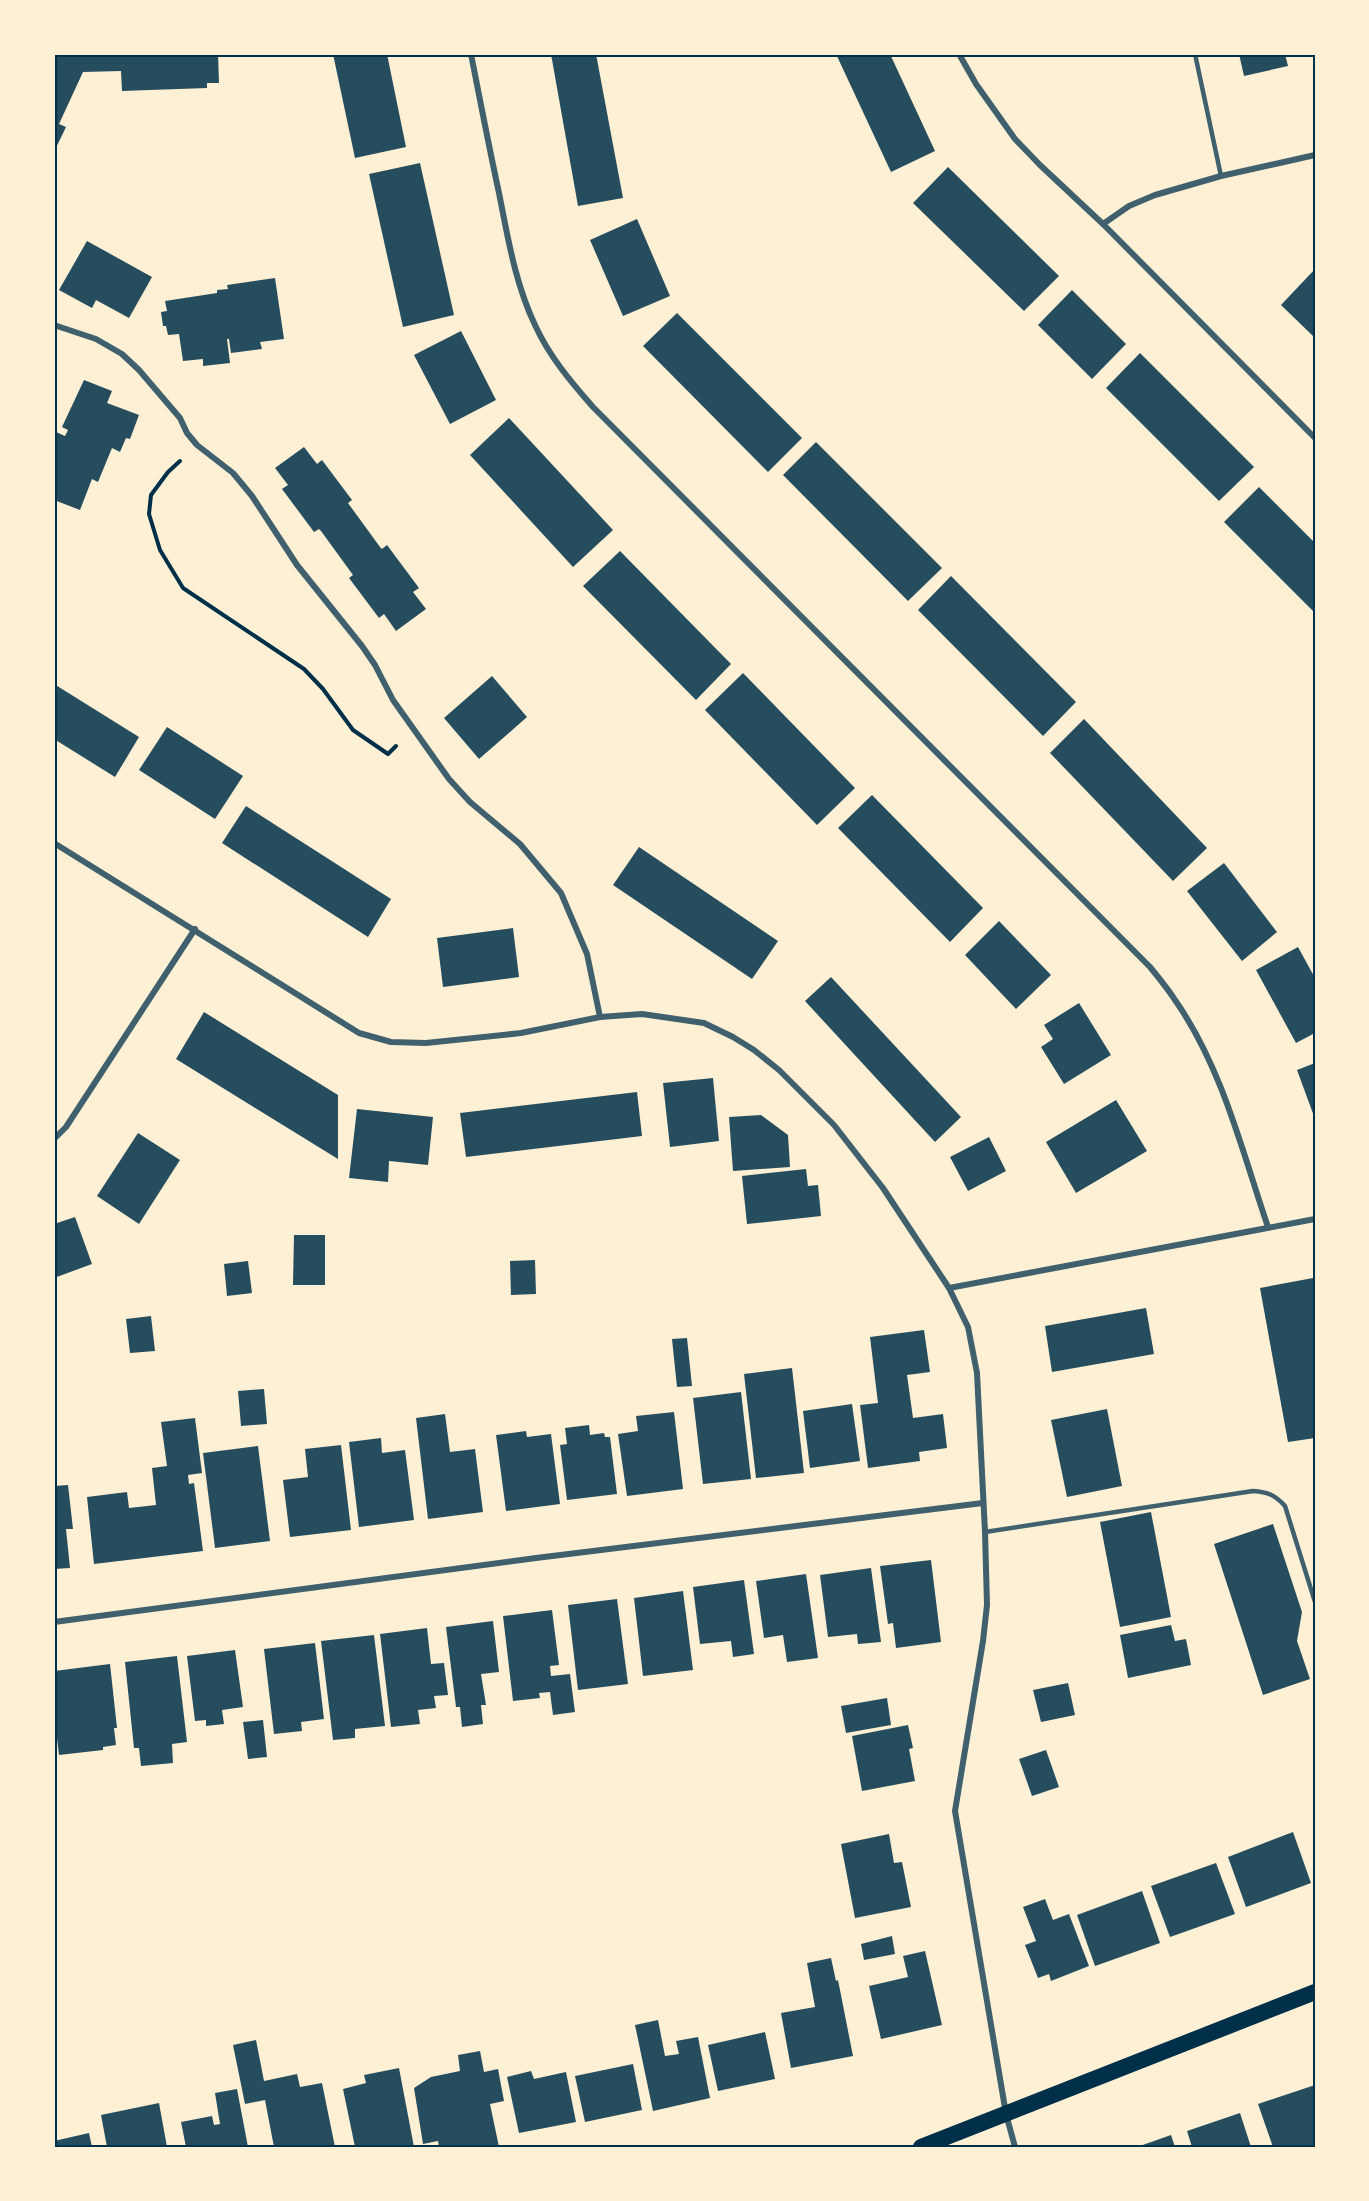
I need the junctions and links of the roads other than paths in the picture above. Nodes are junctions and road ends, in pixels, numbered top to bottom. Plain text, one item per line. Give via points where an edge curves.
1 (471, 54) edge
2 (959, 54) edge
3 (1195, 54) edge
4 (1315, 155) edge
5 (1221, 176) junction
6 (1103, 224) junction
7 (54, 326) edge
8 (1315, 438) edge
9 (54, 843) edge
10 (195, 929) junction
11 (600, 1017) junction
12 (54, 1139) edge
13 (1315, 1219) edge
14 (1268, 1227) junction
15 (949, 1288) junction
16 (983, 1503) junction
17 (985, 1533) junction
18 (1315, 1602) edge
19 (54, 1622) edge
20 (1315, 1992) edge
21 (1006, 2114) junction
22 (921, 2147) edge
23 (1015, 2147) edge

1 - 14 street via 512,261 523,298 536,327 572,384 1150,967 1176,1001 1218,1082
2 - 6 street via 1015,139
3 - 5 lane
4 - 5 street
5 - 6 street via 1155,195 1129,206
6 - 8 street
7 - 11 street via 96,339 122,354 180,418 197,445 233,473 252,496 297,566 362,646 393,700 449,778 470,802 520,843 561,893 586,954
9 - 10 street
10 - 11 street via 359,1033 391,1042 426,1043 521,1033
10 - 12 street via 66,1127
11 - 15 street via 642,1014 704,1023 754,1050 834,1125 883,1188
13 - 14 street
14 - 15 street
15 - 16 street via 968,1327 977,1373
16 - 17 street
16 - 19 street
17 - 18 lane via 1267,1491 1285,1506
17 - 21 street via 987,1605 955,1811
20 - 21 highway
21 - 22 highway
21 - 23 street

